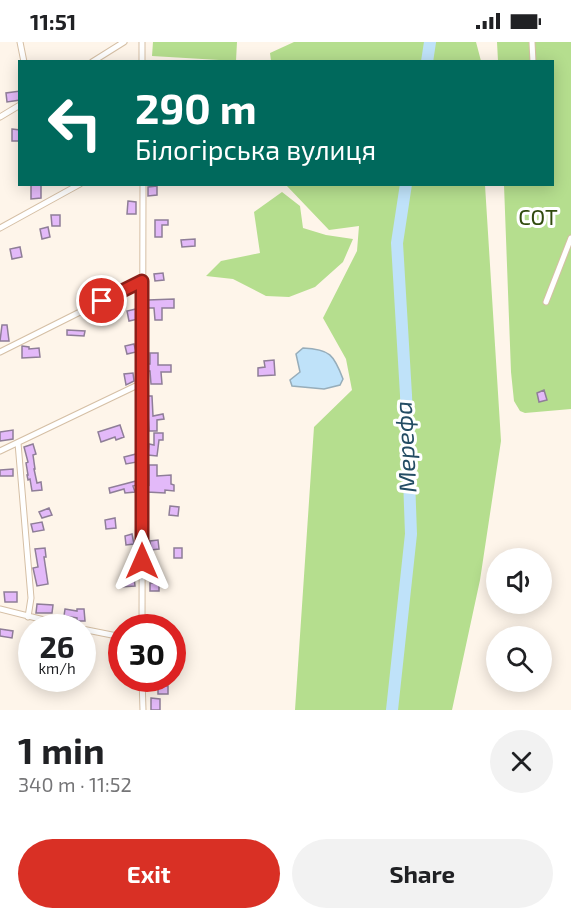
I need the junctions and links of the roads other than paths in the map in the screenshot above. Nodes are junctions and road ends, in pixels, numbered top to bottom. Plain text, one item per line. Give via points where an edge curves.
1 (20, 42) edge
2 (124, 42) edge
3 (142, 42) edge
4 (532, 42) edge
5 (24, 60) edge
6 (95, 60) edge
7 (142, 60) edge
8 (533, 60) edge
9 (18, 106) edge
10 (0, 117) edge
11 (76, 186) edge
12 (143, 186) edge
13 (0, 228) edge
14 (571, 238) edge
15 (142, 281) junction
16 (546, 302) dead end
17 (0, 352) edge
18 (142, 383) junction
19 (18, 443) junction
20 (0, 451) edge
21 (0, 609) edge
22 (18, 614) edge
23 (28, 614) edge
24 (142, 614) edge
25 (142, 692) edge
26 (143, 710) edge

1 - 5 street
2 - 6 street
3 - 7 street
4 - 8 street
9 - 10 street
11 - 13 street
12 - 15 street
14 - 16 street
15 - 17 street
15 - 18 street
18 - 19 street
18 - 24 street
19 - 20 street
19 - 23 street via 31,598
21 - 22 street
25 - 26 street

